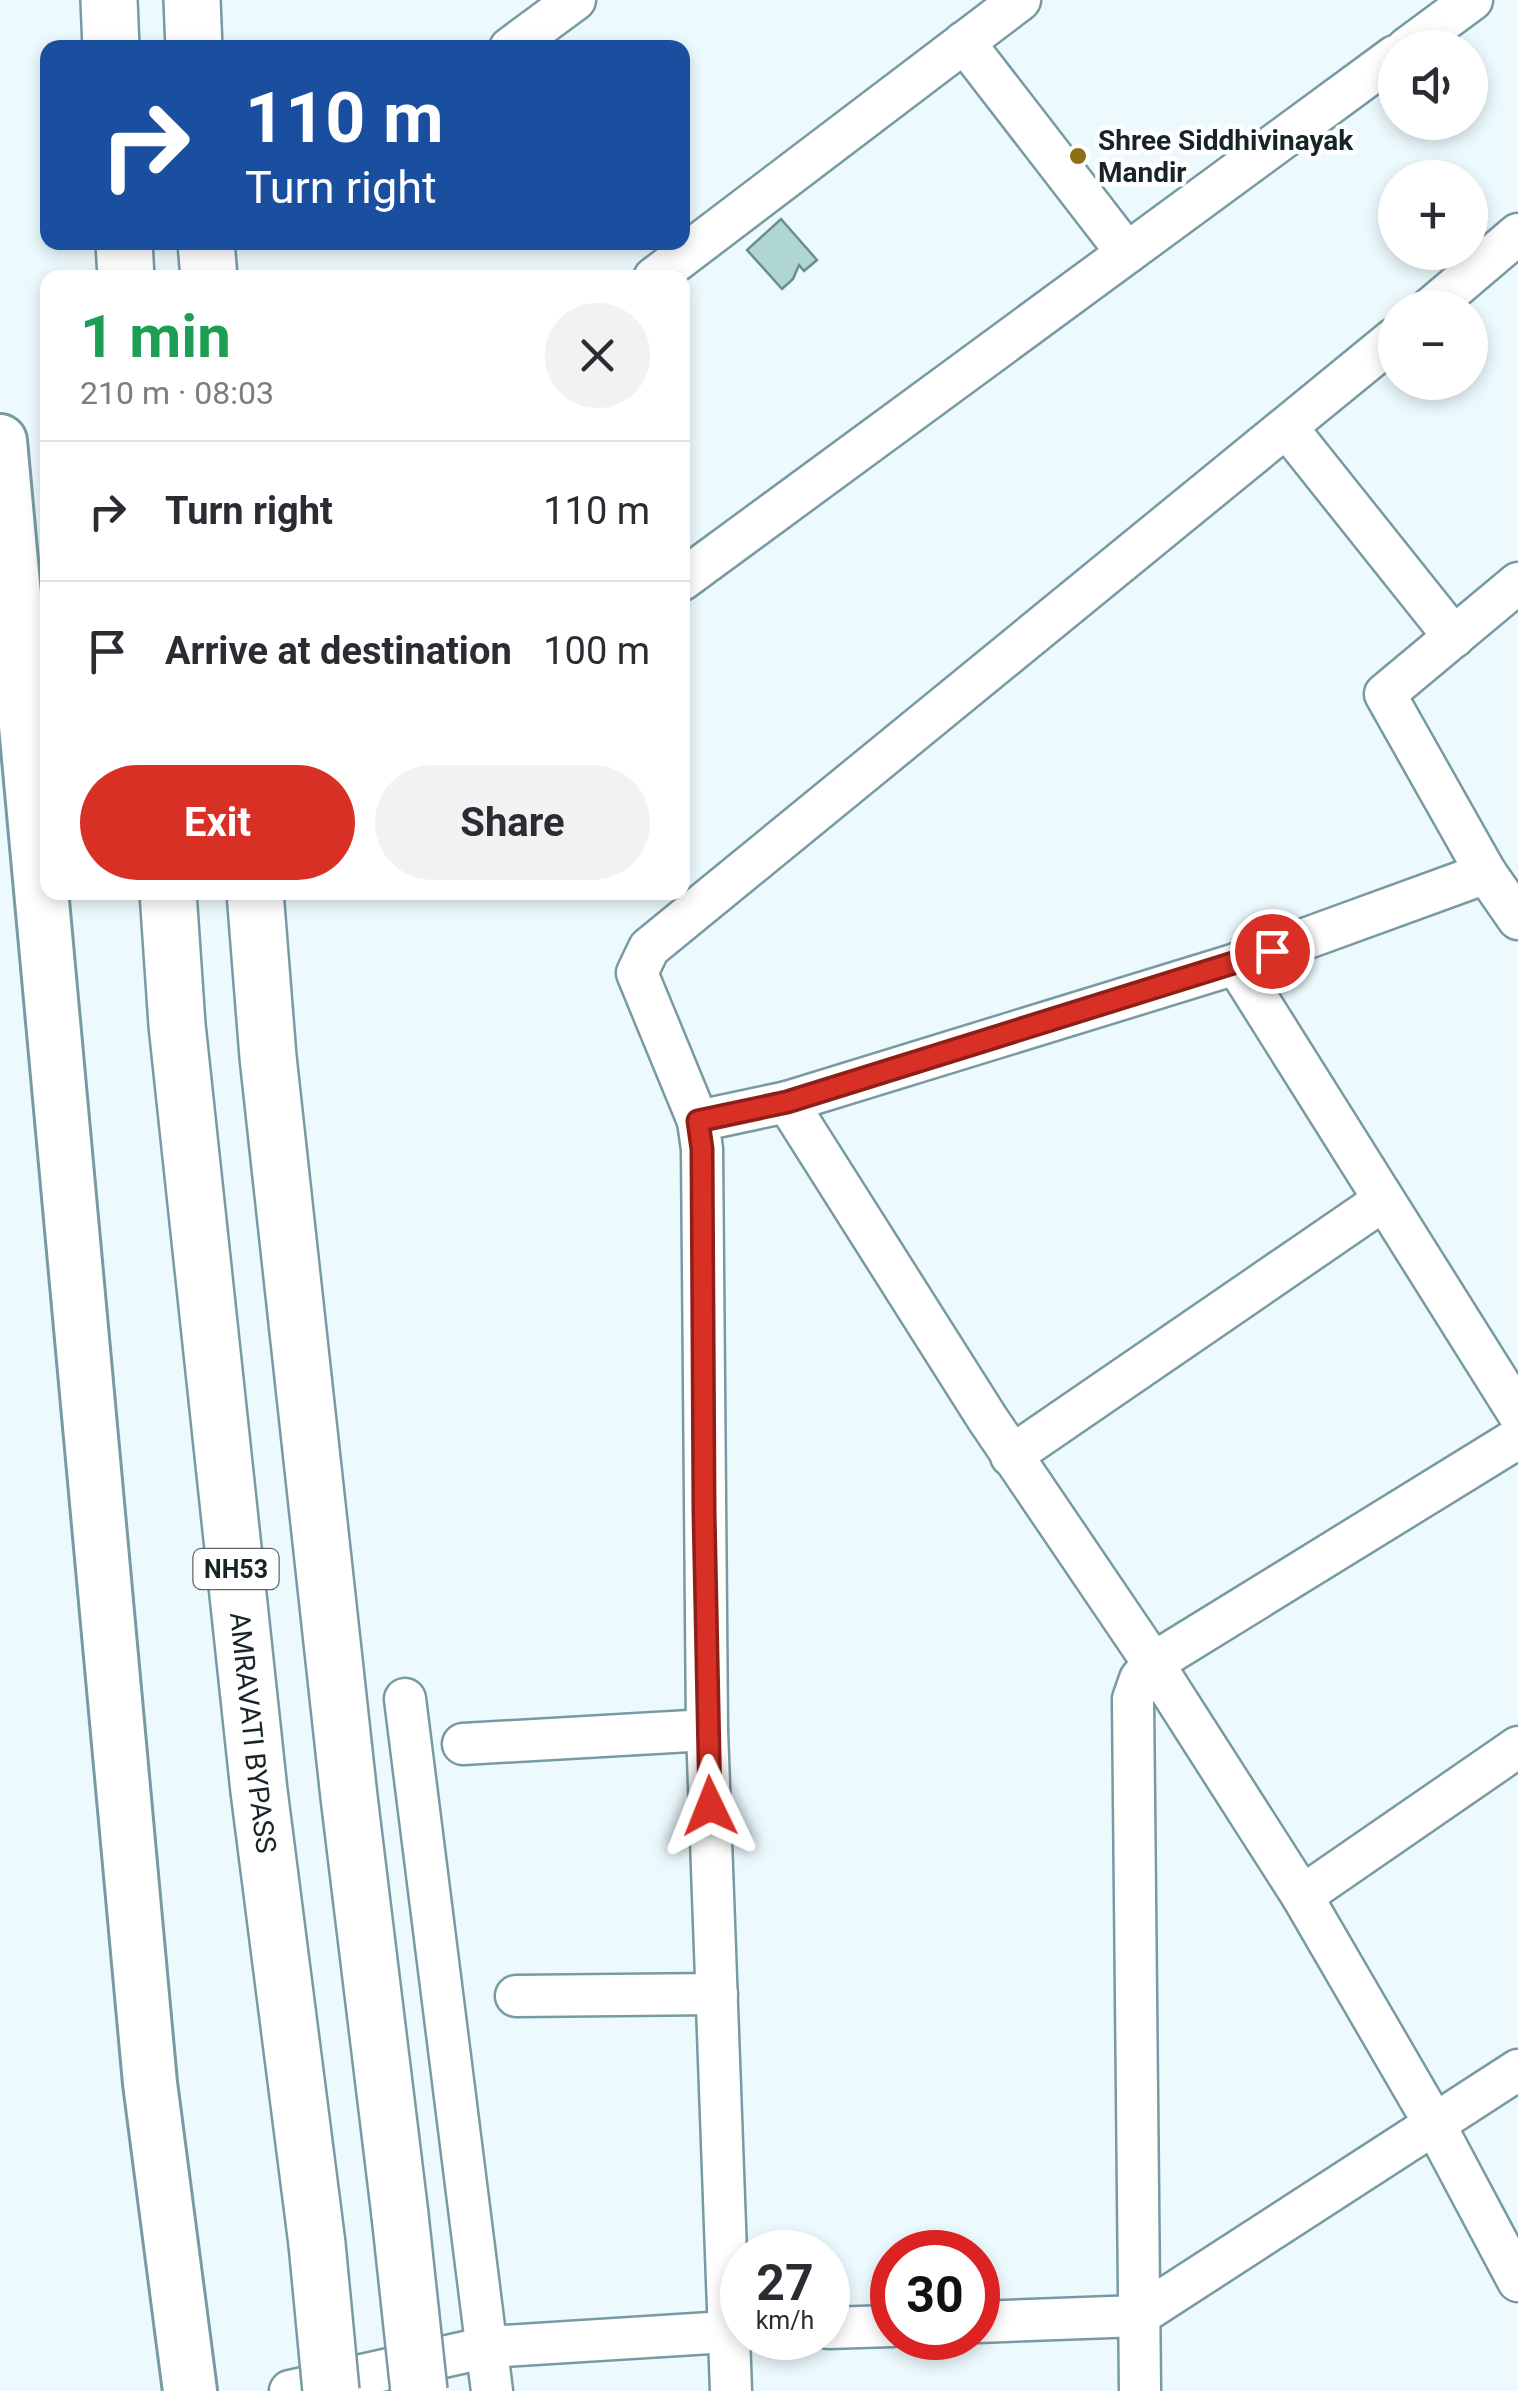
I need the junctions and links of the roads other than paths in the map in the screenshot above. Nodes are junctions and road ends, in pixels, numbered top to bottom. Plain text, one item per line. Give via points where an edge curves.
1 (109, 0) edge
2 (192, 0) edge
3 (575, 0) edge
4 (1020, 0) edge
5 (1472, 0) edge
6 (1431, 30) edge
7 (112, 40) edge
8 (194, 40) edge
9 (521, 40) edge
10 (964, 42) junction
11 (1378, 68) edge
12 (1518, 234) edge
13 (1126, 252) junction
14 (665, 270) edge
15 (1453, 290) edge
16 (1378, 352) edge
17 (1288, 428) junction
18 (0, 441) edge
19 (690, 574) edge
20 (1518, 584) edge
21 (1454, 636) junction
22 (1486, 873) junction
23 (40, 879) edge
24 (42, 900) edge
25 (169, 900) edge
26 (256, 900) edge
27 (1518, 919) edge
28 (1236, 964) junction
29 (787, 1102) junction
30 (698, 1121) junction
31 (1384, 1200) junction
32 (1518, 1414) edge
33 (1518, 1438) edge
34 (1012, 1456) junction
35 (1153, 1663) junction
36 (405, 1699) dead end
37 (707, 1730) junction
38 (462, 1744) dead end
39 (1518, 1747) edge
40 (1302, 1896) junction
41 (718, 1994) junction
42 (516, 1996) dead end
43 (1518, 2070) edge
44 (1435, 2126) junction
45 (730, 2230) edge
46 (1518, 2280) edge
47 (1138, 2316) junction
48 (1000, 2321) edge
49 (720, 2333) edge
50 (488, 2347) junction
51 (733, 2360) edge
52 (190, 2391) edge
53 (290, 2391) edge
54 (331, 2391) edge
55 (418, 2391) edge
56 (492, 2391) edge
57 (731, 2391) edge
58 (1140, 2391) edge

1 - 7 highway
2 - 8 highway
3 - 9 street
4 - 10 street
5 - 6 street
10 - 13 street
10 - 14 street
11 - 13 street
12 - 15 street
13 - 19 street
16 - 17 street
17 - 21 street
17 - 30 street via 649,948 637,973
18 - 23 main road
20 - 21 street
21 - 22 street via 1385,694
22 - 27 street
22 - 28 street
24 - 52 main road via 148,2063
25 - 54 highway, AMRAVATI BYPASS / NH53, bridge via 259,1791
26 - 55 highway, bridge
28 - 29 street
28 - 31 street
29 - 30 street
29 - 34 street
30 - 37 street
31 - 32 street
31 - 34 street
33 - 35 street
34 - 35 street
35 - 40 street
35 - 47 street via 1133,1699
36 - 50 street
37 - 38 street
37 - 41 street
39 - 40 street
40 - 44 street
41 - 42 street
41 - 45 street
43 - 44 street
44 - 46 street
44 - 47 street
47 - 48 street
47 - 58 street
49 - 50 street
50 - 53 street
50 - 56 street
51 - 57 street

